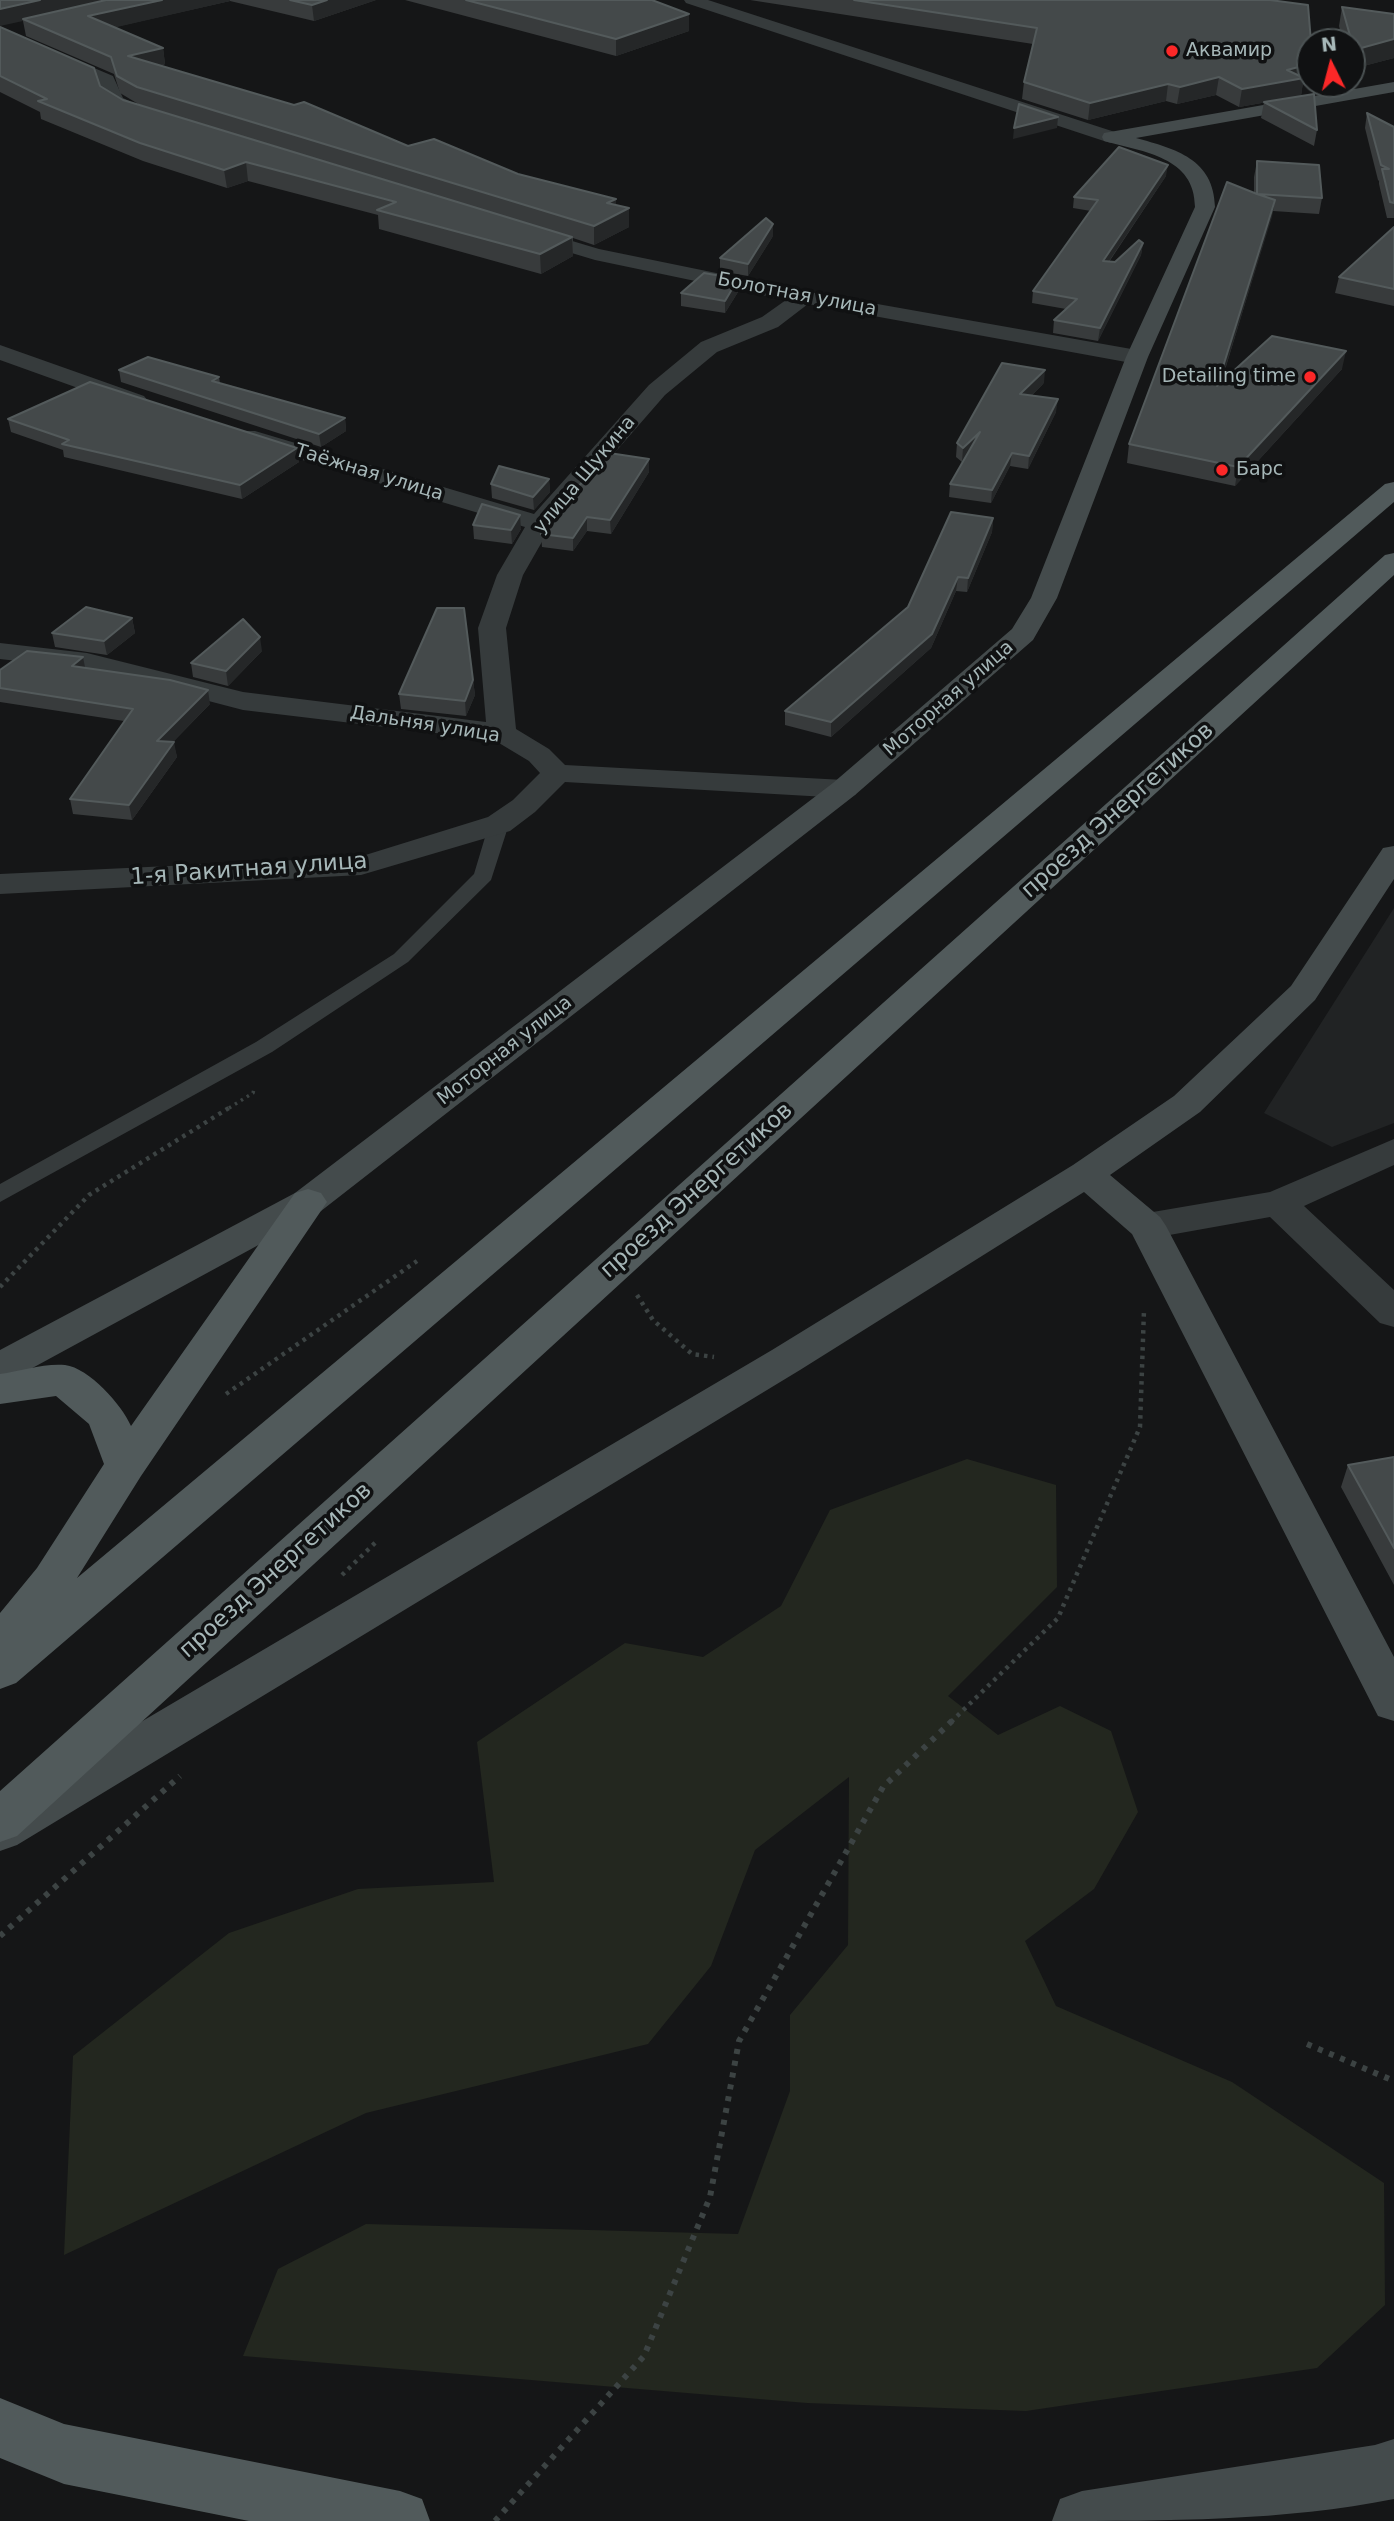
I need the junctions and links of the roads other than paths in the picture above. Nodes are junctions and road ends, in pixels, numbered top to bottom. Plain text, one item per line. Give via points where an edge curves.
1 (692, 0) edge
2 (27, 28) dead end
3 (0, 34) edge
4 (1394, 87) edge
5 (1366, 91) edge
6 (1319, 98) edge
7 (170, 123) edge
8 (1111, 137) junction
9 (504, 226) edge
10 (804, 297) junction
11 (0, 352) edge
12 (1137, 357) junction
13 (163, 410) edge
14 (228, 430) edge
15 (1394, 489) edge
16 (540, 523) junction
17 (1394, 561) edge
18 (0, 651) edge
19 (502, 733) junction
20 (557, 773) junction
21 (844, 789) junction
22 (499, 824) junction
23 (1394, 855) edge
24 (0, 884) edge
25 (1394, 1152) edge
26 (1086, 1174) junction
27 (0, 1194) edge
28 (308, 1202) junction
29 (1278, 1203) junction
30 (1147, 1226) junction
31 (1394, 1313) edge
32 (0, 1368) edge
33 (0, 1389) edge
34 (126, 1465) junction
35 (0, 1646) edge
36 (0, 1670) edge
37 (1394, 1702) edge
38 (0, 1821) edge
39 (0, 1830) edge
40 (0, 2428) edge
41 (1394, 2469) edge
42 (400, 2521) edge
43 (1082, 2521) edge

1 - 8 street
2 - 3 street
3 - 7 street via 107,80 110,97 117,104
4 - 5 street
6 - 8 street
8 - 12 street, Моторная улица via 1190,165 1202,176 1208,192
9 - 10 street, Болотная улица via 595,254
10 - 12 street, Болотная улица
10 - 16 street, улица Щукина via 770,322 709,347 657,390
11 - 13 street
12 - 21 street, Моторная улица via 1044,598 1023,634
14 - 16 street, Таёжная улица
15 - 36 main road
16 - 19 street, улица Щукина via 510,576 492,628
17 - 38 main road, проезд Энергетиков
18 - 19 street, Дальняя улица via 87,660 243,701
19 - 20 street, Дальняя улица via 539,755
20 - 21 street
20 - 22 street, 1-я Ракитная улица
21 - 28 street, Моторная улица
22 - 24 street, 1-я Ракитная улица via 361,866
22 - 27 lane via 484,876 401,958 264,1047
23 - 26 street via 1303,993 1187,1104
25 - 29 street
26 - 30 street
26 - 39 street via 786,1360
28 - 32 street, Моторная улица
28 - 34 main road
29 - 30 street
29 - 31 street
30 - 37 street
33 - 34 main road via 64,1380 106,1415
34 - 35 main road via 54,1580
40 - 42 main road via 64,2454
41 - 43 street

